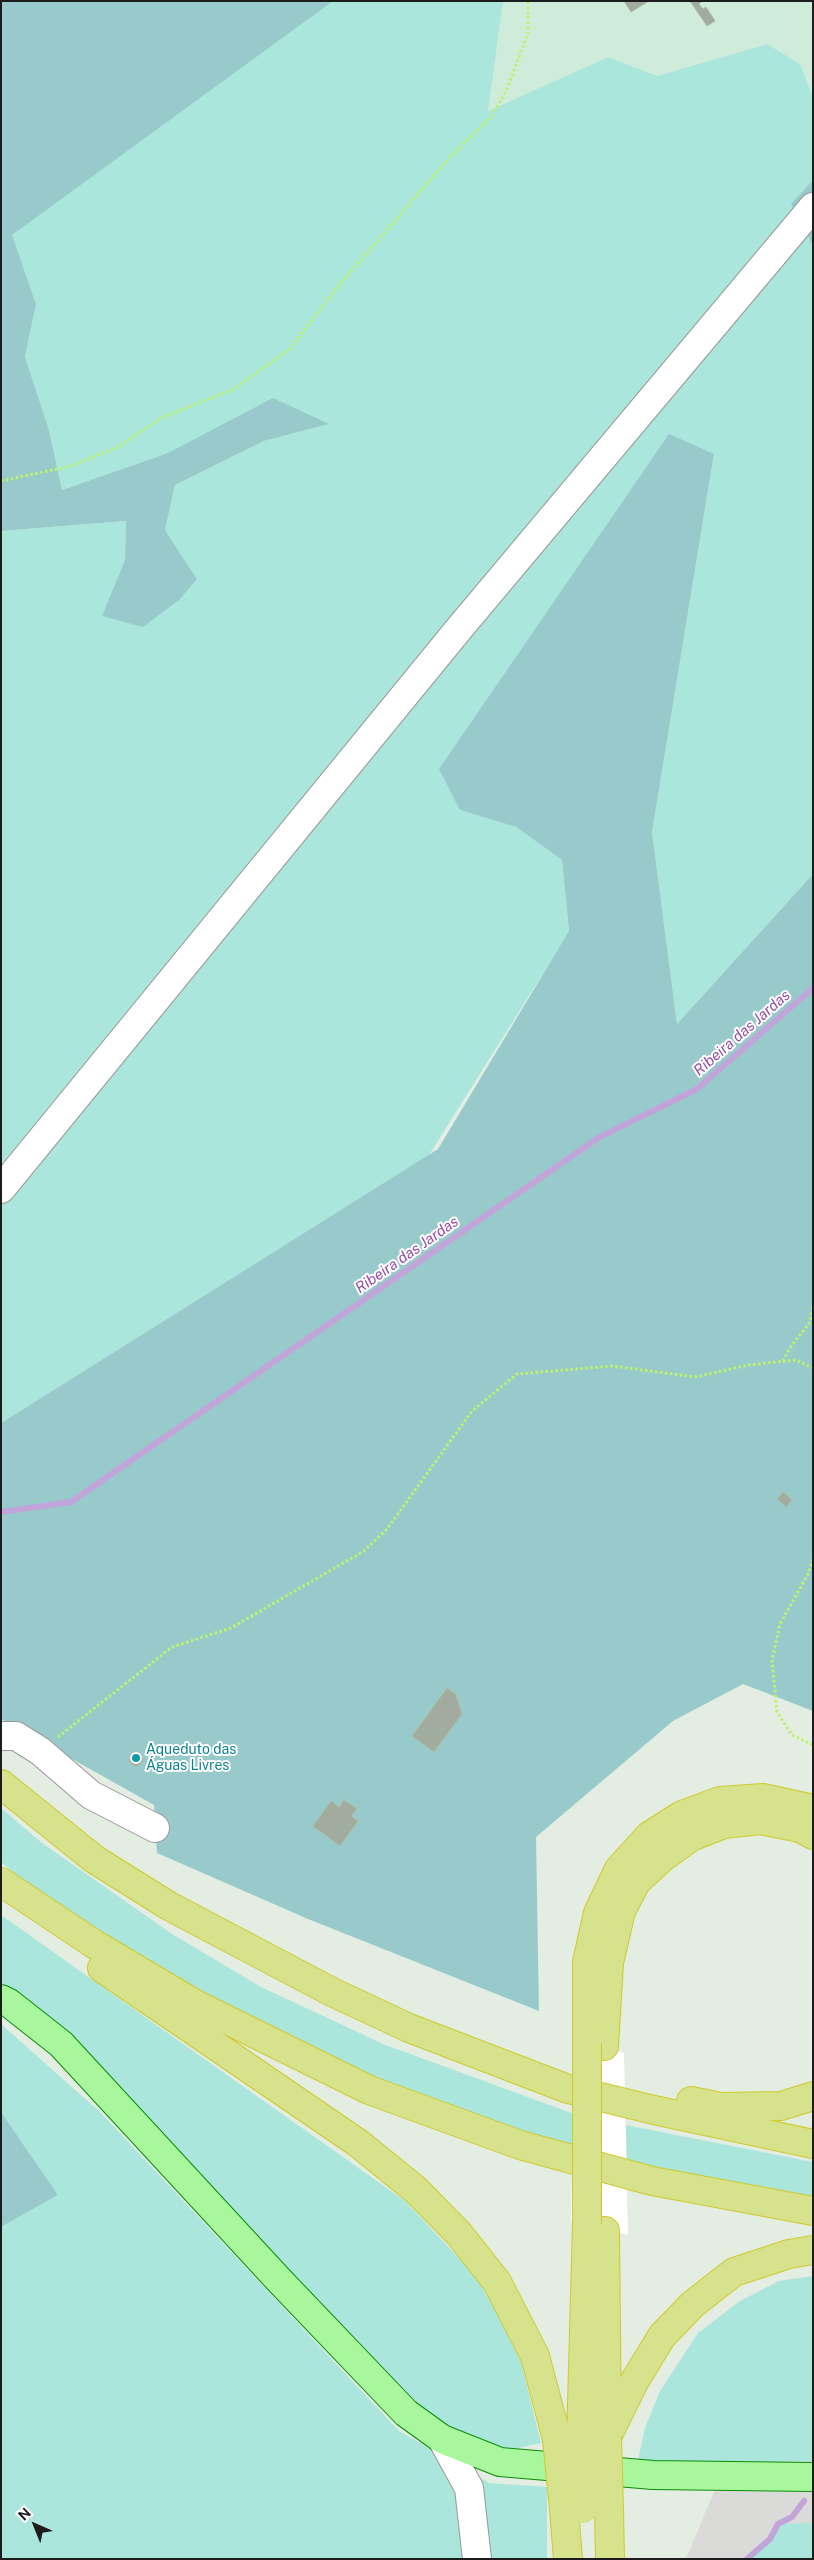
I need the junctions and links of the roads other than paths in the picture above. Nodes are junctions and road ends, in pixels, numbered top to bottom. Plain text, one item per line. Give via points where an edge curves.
1 (813, 207) edge
2 (1, 1189) edge
3 (1, 1736) edge
4 (4, 1787) edge
5 (813, 1809) edge
6 (155, 1828) dead end
7 (813, 1835) edge
8 (1, 1882) edge
9 (1, 1896) edge
10 (1, 1999) edge
11 (595, 2045) junction
12 (511, 2066) junction
13 (813, 2096) edge
14 (813, 2144) edge
15 (813, 2212) edge
16 (596, 2226) junction
17 (813, 2250) edge
18 (607, 2437) junction
19 (442, 2439) junction
20 (569, 2440) junction
21 (813, 2477) edge
22 (586, 2510) junction
23 (477, 2559) edge
24 (568, 2559) edge
25 (582, 2559) edge
26 (610, 2559) edge

1 - 2 street via 465,623
3 - 6 street via 16,1736 40,1751 91,1795
4 - 12 highway via 94,1859 169,1906 409,2028
5 - 11 highway via 763,1798 720,1801 682,1815 649,1836 619,1869 598,1913 587,1962
7 - 11 highway via 800,1828 760,1820 724,1824 691,1837 636,1882 621,1912
8 - 15 highway via 94,1944 195,2004 369,2090 520,2145 652,2181
9 - 20 highway via 358,2143 416,2190 459,2234 497,2282 535,2356
10 - 19 main road via 61,2044 406,2413
11 - 16 highway, bridge
12 - 13 highway via 720,2107 781,2106
12 - 14 highway via 568,2089
16 - 18 highway
16 - 20 highway
17 - 18 highway via 789,2254 734,2272 693,2304 662,2336 634,2382
18 - 22 highway, bridge
19 - 21 main road via 500,2462 653,2474
19 - 23 street via 469,2488
20 - 22 highway, bridge
22 - 24 highway
22 - 25 highway
22 - 26 highway

